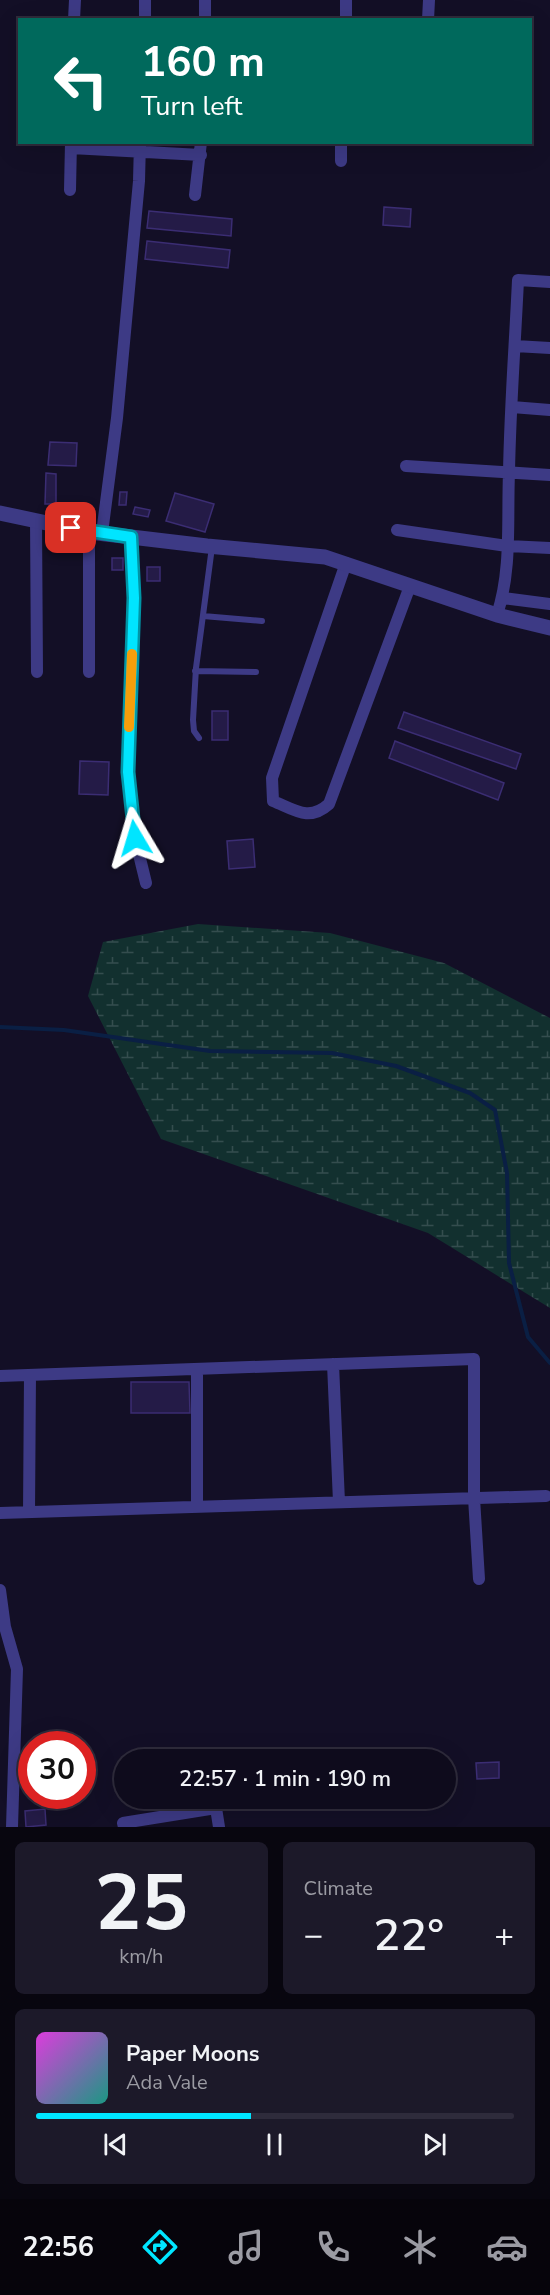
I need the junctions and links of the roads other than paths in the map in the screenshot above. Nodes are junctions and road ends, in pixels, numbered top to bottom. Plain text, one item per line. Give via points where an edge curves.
1 (75, 0) edge
2 (146, 0) edge
3 (205, 0) edge
4 (346, 0) edge
5 (429, 0) edge
6 (74, 18) edge
7 (145, 18) edge
8 (205, 18) edge
9 (346, 18) edge
10 (428, 18) edge
11 (341, 144) edge
12 (71, 145) edge
13 (140, 147) edge
14 (201, 149) edge
15 (341, 161) dead end
16 (70, 190) dead end
17 (195, 195) dead end
18 (550, 282) edge
19 (515, 346) junction
20 (550, 348) edge
21 (512, 407) junction
22 (550, 410) edge
23 (406, 466) dead end
24 (508, 473) junction
25 (550, 475) edge
26 (0, 513) edge
27 (36, 520) junction
28 (396, 530) dead end
29 (95, 533) junction
30 (131, 537) junction
31 (212, 546) junction
32 (507, 546) junction
33 (550, 548) edge
34 (346, 563) junction
35 (410, 586) junction
36 (503, 598) junction
37 (550, 604) edge
38 (498, 615) junction
39 (203, 616) junction
40 (262, 621) dead end
41 (550, 628) edge
42 (195, 671) junction
43 (37, 672) dead end
44 (89, 672) dead end
45 (256, 672) dead end
46 (199, 738) dead end
47 (146, 884) dead end
48 (333, 1364) junction
49 (197, 1369) junction
50 (30, 1375) junction
51 (0, 1376) edge
52 (546, 1496) dead end
53 (474, 1498) junction
54 (339, 1502) junction
55 (197, 1507) junction
56 (28, 1512) junction
57 (0, 1513) edge
58 (479, 1579) dead end
59 (0, 1590) edge
60 (168, 1821) edge
61 (12, 1827) edge
62 (124, 1827) edge
63 (219, 1827) edge

1 - 6 street
2 - 7 street
3 - 8 street
4 - 9 street
5 - 10 street
11 - 15 street
12 - 13 street
12 - 16 street
13 - 14 street
13 - 29 street via 117,418
14 - 17 street
18 - 19 street via 518,280
19 - 20 street
19 - 21 street
21 - 22 street
21 - 24 street
23 - 24 street
24 - 25 street
24 - 32 street
26 - 27 street
27 - 29 street
27 - 43 street
28 - 32 street
29 - 30 street
29 - 44 street
30 - 31 street
30 - 47 street via 134,598 128,772 135,838
31 - 34 street via 325,557
31 - 39 lane
32 - 33 street
32 - 36 street
34 - 35 street
34 - 35 street via 272,778 273,801 306,814 319,813 329,804
35 - 38 street
36 - 37 street
36 - 38 street
38 - 41 street
39 - 40 lane
39 - 42 lane
42 - 45 lane
42 - 46 lane via 193,720
48 - 49 street
48 - 53 street via 474,1359
48 - 54 street
49 - 50 street
49 - 55 street
50 - 51 street
50 - 56 street
52 - 53 street
53 - 54 street
53 - 58 street
54 - 55 street
55 - 56 street
56 - 57 street
59 - 61 street via 16,1669
60 - 62 street via 123,1823
60 - 63 street via 216,1808

